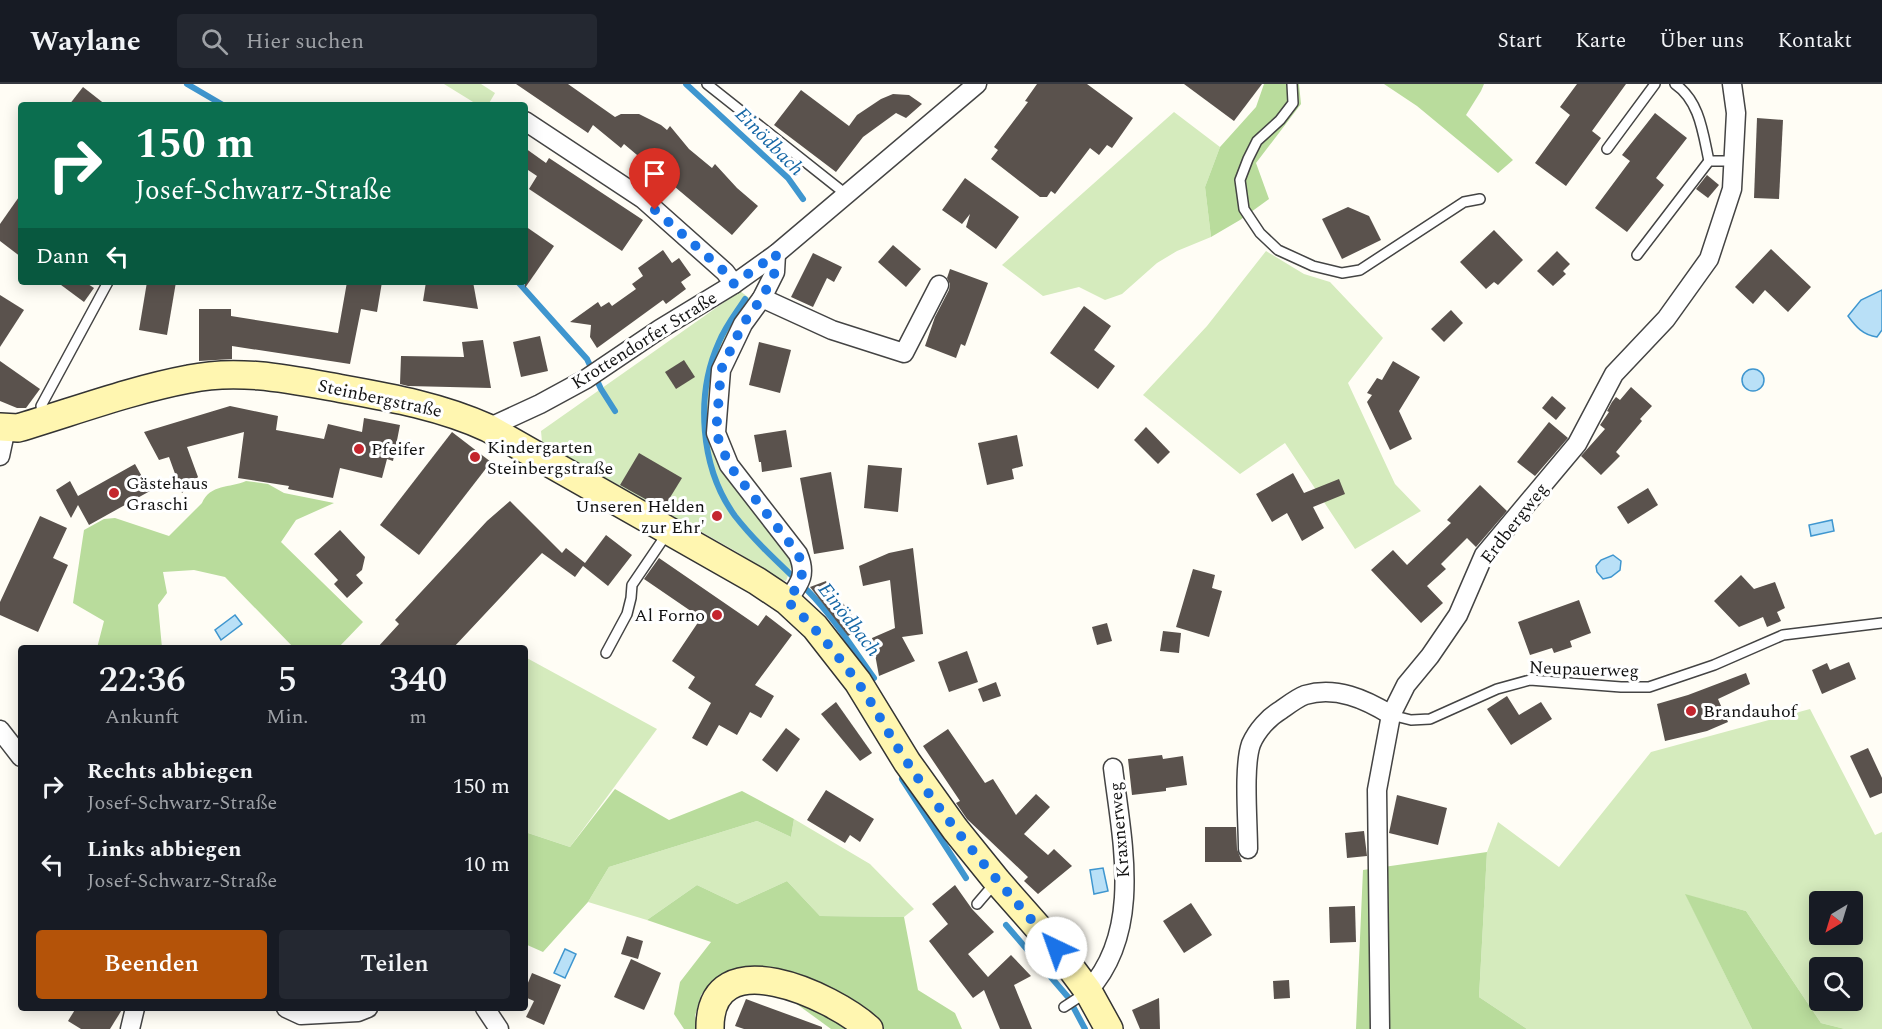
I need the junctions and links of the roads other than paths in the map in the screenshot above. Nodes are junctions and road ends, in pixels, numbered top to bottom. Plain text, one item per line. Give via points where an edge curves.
1 (707, 84) edge
2 (977, 84) edge
3 (1292, 84) edge
4 (1655, 84) edge
5 (1675, 84) edge
6 (1732, 84) edge
7 (528, 123) edge
8 (1607, 149) dead end
9 (1708, 161) junction
10 (1734, 161) junction
11 (847, 195) junction
12 (1480, 199) dead end
13 (776, 254) junction
14 (1637, 255) dead end
15 (734, 284) junction
16 (106, 285) edge
17 (939, 285) dead end
18 (762, 298) junction
19 (43, 421) junction
20 (3, 428) edge
21 (488, 428) junction
22 (0, 456) edge
23 (670, 531) junction
24 (790, 596) junction
25 (1882, 623) edge
26 (606, 653) dead end
27 (1391, 715) junction
28 (0, 730) edge
29 (18, 753) edge
30 (1113, 768) dead end
31 (1248, 849) dead end
32 (997, 881) junction
33 (977, 904) dead end
34 (1074, 1000) junction
35 (134, 1011) edge
36 (292, 1011) edge
37 (360, 1011) edge
38 (487, 1011) edge
39 (130, 1029) edge
40 (498, 1029) edge
41 (710, 1029) edge
42 (869, 1029) edge
43 (1109, 1029) edge
44 (1380, 1029) edge

1 - 11 lane
2 - 11 street, Krottendorfer Straße
3 - 12 lane via 1293,103 1257,141 1240,180 1244,209 1260,233 1278,250 1312,266 1342,273 1360,270 1464,202
4 - 8 lane
5 - 9 lane via 1700,116
6 - 10 street, Erdbergweg via 1736,113
7 - 15 street via 644,199
9 - 10 lane
9 - 14 lane
10 - 27 street, Erdbergweg via 1732,189 1709,259 1666,319 1614,374 1577,444 1484,555 1458,615 1406,685
11 - 13 street, Krottendorfer Straße
13 - 15 street, Krottendorfer Straße
13 - 18 street via 775,272
15 - 21 street, Krottendorfer Straße via 594,374
16 - 19 lane via 41,406
17 - 18 street via 904,352 832,330
18 - 24 street via 743,324 721,370 716,433 729,465 798,554 803,571
19 - 20 main road, Steinbergstraße
19 - 21 main road, Steinbergstraße via 191,378 235,375 281,378 401,399
20 - 22 street
21 - 23 main road, Steinbergstraße
23 - 24 main road, Steinbergstraße
23 - 26 lane via 632,585 627,614
24 - 32 main road, Steinbergstraße via 858,682 907,762
25 - 27 lane, Neupauerweg via 1783,635 1714,665 1649,687 1530,680 1497,689 1430,719
27 - 31 street via 1366,700 1333,692 1304,696 1275,713 1251,743
27 - 44 street, Erdbergweg via 1377,790
28 - 29 street
30 - 34 street, Kraxnerweg via 1125,866 1122,920 1109,963 1100,978
32 - 33 lane
32 - 34 main road, Steinbergstraße via 1056,948
34 - 43 main road, Steinbergstraße
35 - 39 street
36 - 37 street via 301,1015
38 - 40 street
41 - 42 main road via 712,1005 724,990 738,983 765,980 816,995

